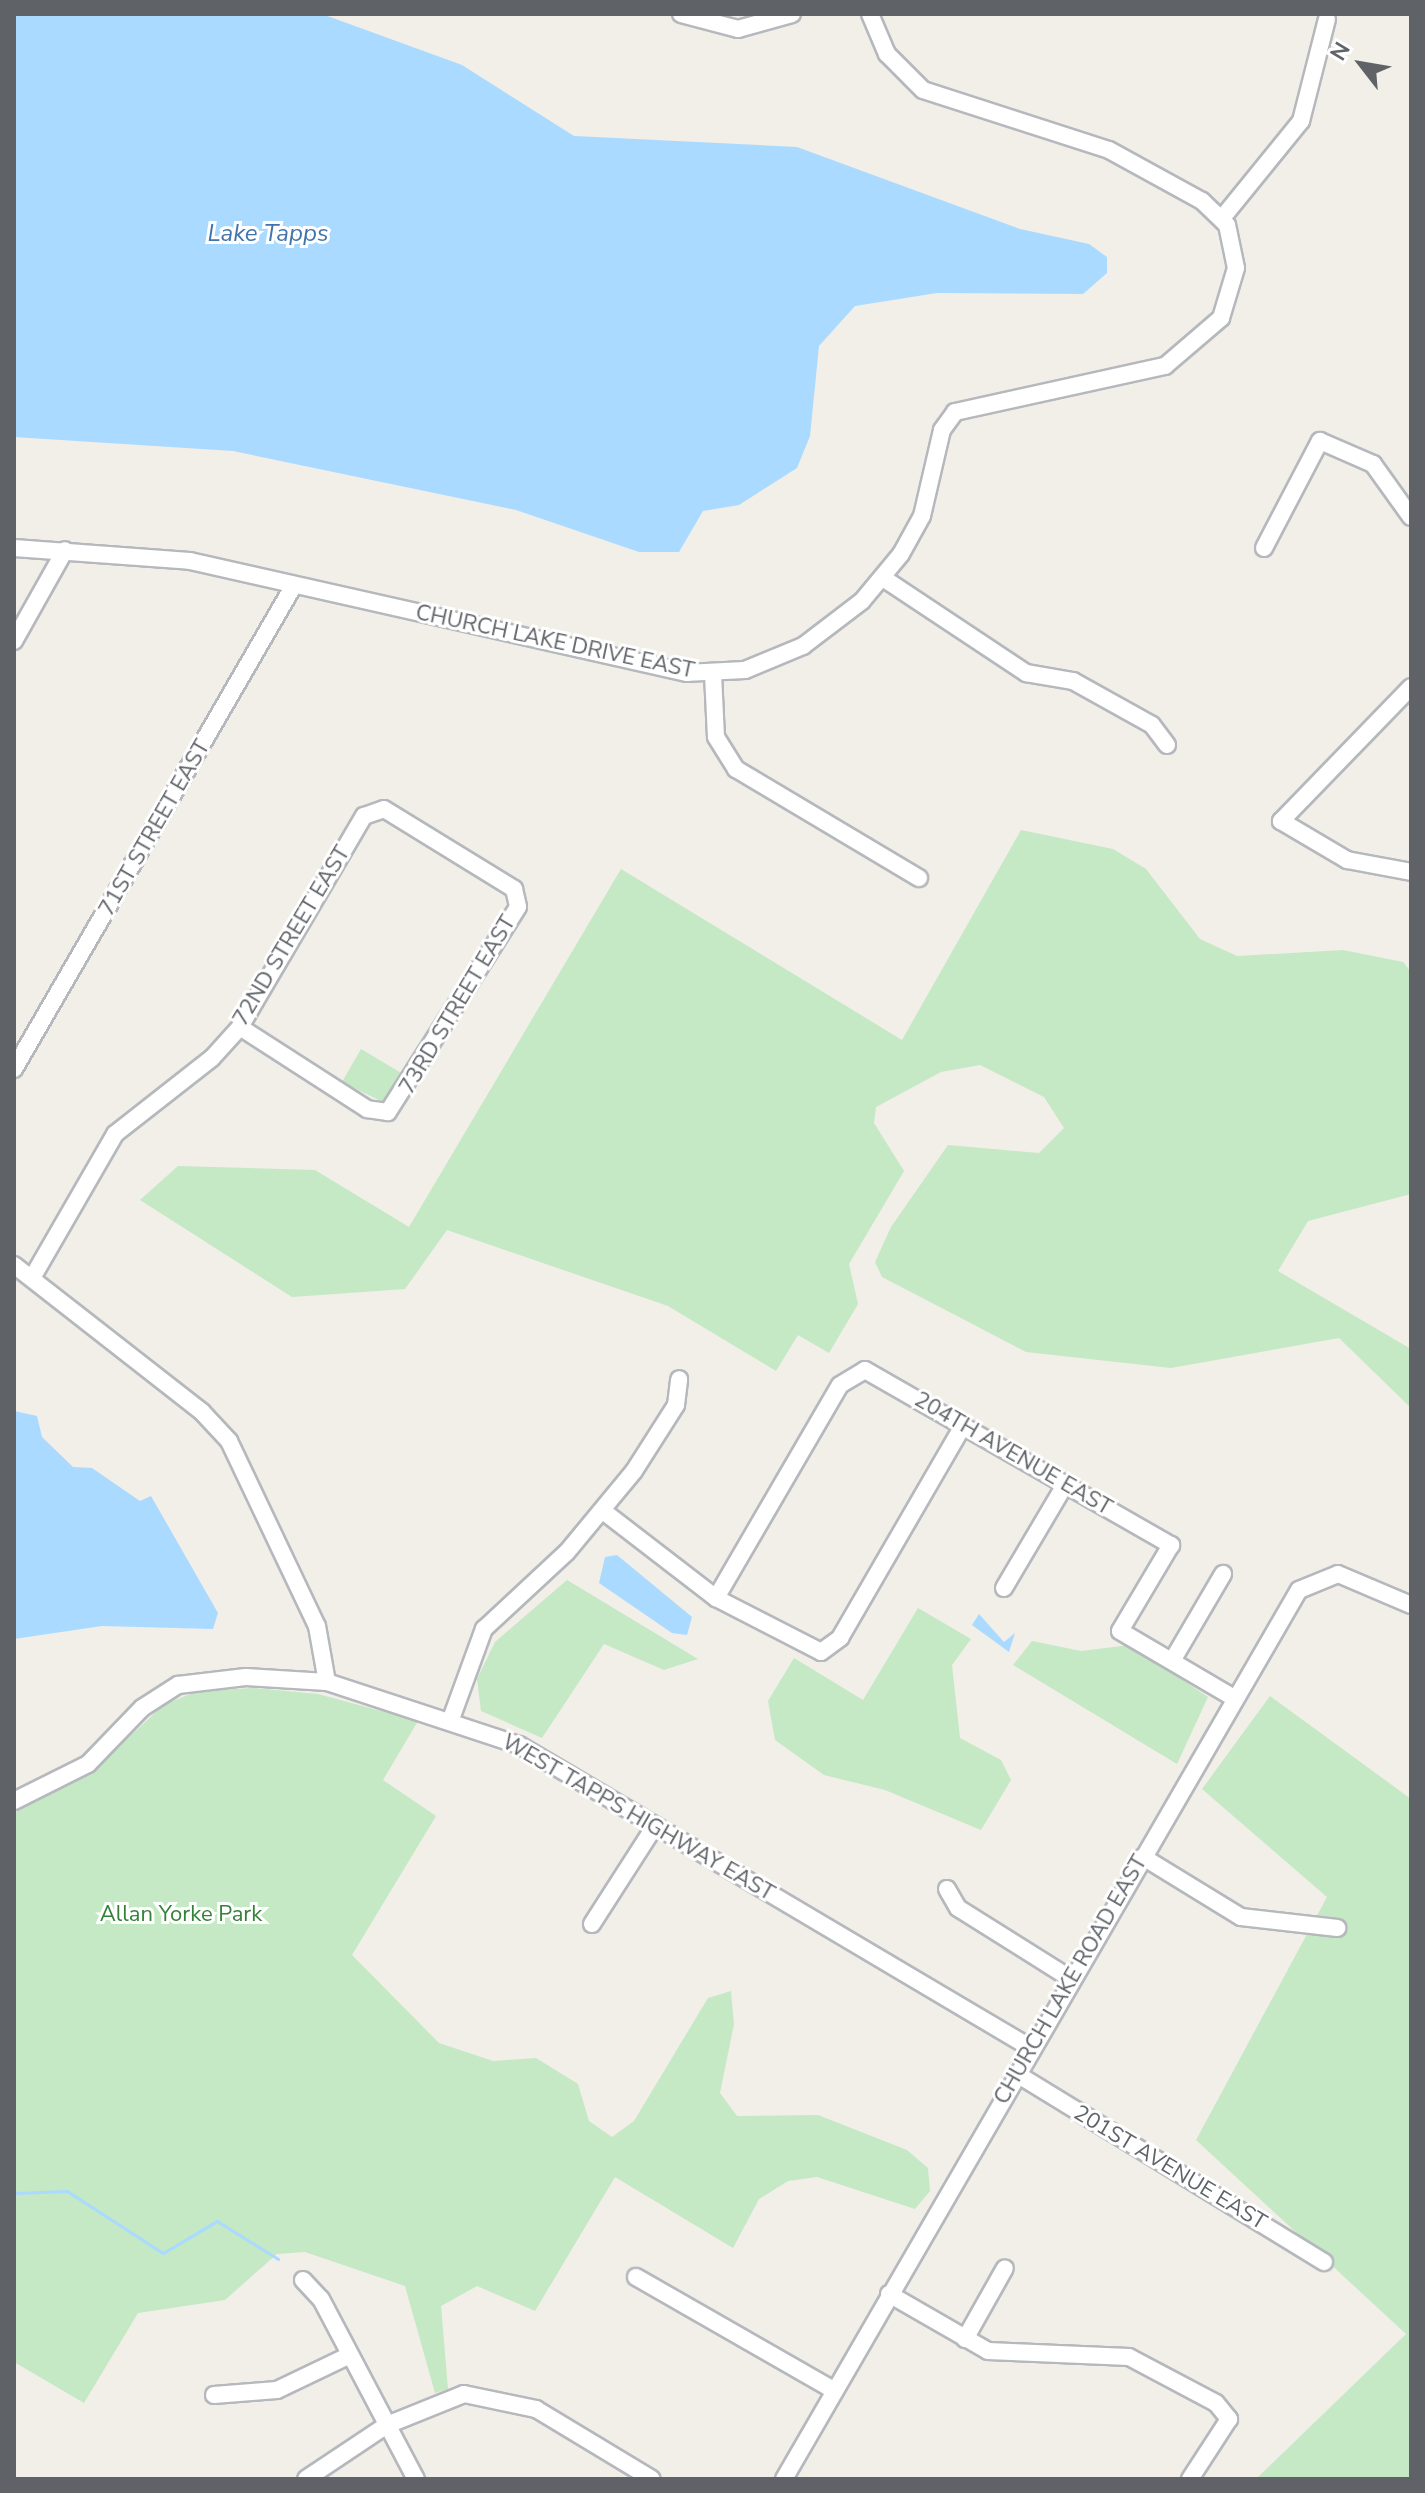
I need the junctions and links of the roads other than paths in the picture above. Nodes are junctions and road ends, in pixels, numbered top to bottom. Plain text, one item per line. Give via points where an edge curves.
1 (681, 14) edge
2 (792, 14) edge
3 (870, 14) edge
4 (1327, 19) dead end
5 (1223, 217) junction
6 (1411, 517) edge
7 (14, 548) edge
8 (1264, 548) dead end
9 (65, 550) junction
10 (883, 578) junction
11 (294, 585) junction
12 (14, 641) edge
13 (713, 674) junction
14 (1411, 687) edge
15 (1167, 745) dead end
16 (1411, 872) edge
17 (919, 878) dead end
18 (517, 895) joint
19 (240, 1027) junction
20 (14, 1069) edge
21 (14, 1265) edge
22 (32, 1278) junction
23 (679, 1379) dead end
24 (963, 1426) junction
25 (1066, 1483) junction
26 (603, 1511) junction
27 (1223, 1574) dead end
28 (1004, 1588) dead end
29 (716, 1598) junction
30 (1411, 1605) edge
31 (1172, 1661) junction
32 (327, 1682) junction
33 (1234, 1698) junction
34 (451, 1719) junction
35 (14, 1801) edge
36 (655, 1826) junction
37 (1143, 1857) junction
38 (947, 1889) dead end
39 (592, 1924) dead end
40 (1337, 1928) dead end
41 (1071, 1979) junction
42 (1031, 2048) junction
43 (1017, 2074) junction
44 (1324, 2262) dead end
45 (1005, 2268) dead end
46 (636, 2277) dead end
47 (303, 2280) dead end
48 (889, 2294) junction
49 (965, 2339) junction
50 (350, 2355) junction
51 (833, 2390) junction
52 (214, 2395) dead end
53 (387, 2425) junction
54 (306, 2479) edge
55 (416, 2479) edge
56 (652, 2479) edge
57 (784, 2479) edge
58 (1190, 2479) edge

1 - 2 street via 738,29
3 - 5 street via 887,54 923,90 1119,155
4 - 5 street via 1301,121
5 - 10 street, CHURCH LAKE DRIVE EAST via 1236,268 1212,329 1176,361 1141,376 995,398 955,412 938,441 916,529
6 - 8 street via 1373,464 1320,441
7 - 9 street, CHURCH LAKE DRIVE EAST
9 - 11 street, CHURCH LAKE DRIVE EAST via 162,557
9 - 12 street
10 - 13 street, CHURCH LAKE DRIVE EAST via 803,646
10 - 15 street via 1026,673 1073,681 1152,725
11 - 13 street, CHURCH LAKE DRIVE EAST
11 - 20 street, 71ST STREET EAST
13 - 17 street via 716,737 736,769
14 - 16 street via 1281,821 1347,860
18 - 19 street, 72ND STREET EAST via 503,879 384,809 371,810
18 - 19 street, 73RD STREET EAST via 510,921 388,1112 367,1109
19 - 22 street, 72ND STREET EAST via 212,1058 115,1134
21 - 22 street
22 - 32 street via 229,1441 317,1626
23 - 26 street via 676,1405
24 - 25 street, 204TH AVENUE EAST
24 - 29 street via 828,1649 807,1650
24 - 29 street, 204TH AVENUE EAST via 873,1372 853,1372
25 - 28 street
25 - 31 street, 204TH AVENUE EAST via 1171,1545 1120,1631
26 - 29 street
26 - 34 street via 484,1629
27 - 31 street
30 - 33 street, CHURCH LAKE ROAD EAST via 1348,1576 1315,1578 1299,1590
31 - 33 street
32 - 34 street, WEST TAPPS HIGHWAY EAST
32 - 35 street, WEST TAPPS HIGHWAY EAST via 246,1677 178,1685 142,1708 88,1764
33 - 37 street, CHURCH LAKE ROAD EAST
34 - 36 street, WEST TAPPS HIGHWAY EAST via 543,1758
36 - 39 street
36 - 42 street, WEST TAPPS HIGHWAY EAST
37 - 40 street via 1241,1917
37 - 41 street, CHURCH LAKE ROAD EAST
38 - 41 street via 958,1908
41 - 42 street, CHURCH LAKE ROAD EAST
42 - 43 street, CHURCH LAKE ROAD EAST
43 - 44 street, 201ST AVENUE EAST
43 - 48 street, CHURCH LAKE ROAD EAST
45 - 49 street
46 - 51 street
47 - 50 street
48 - 49 street
48 - 51 street, CHURCH LAKE ROAD EAST
49 - 58 street via 1009,2355 1129,2357 1216,2403 1229,2419
50 - 52 street via 277,2390
50 - 53 street
51 - 57 street, CHURCH LAKE ROAD EAST
53 - 54 street
53 - 55 street
53 - 56 street via 450,2396 496,2395 536,2409

